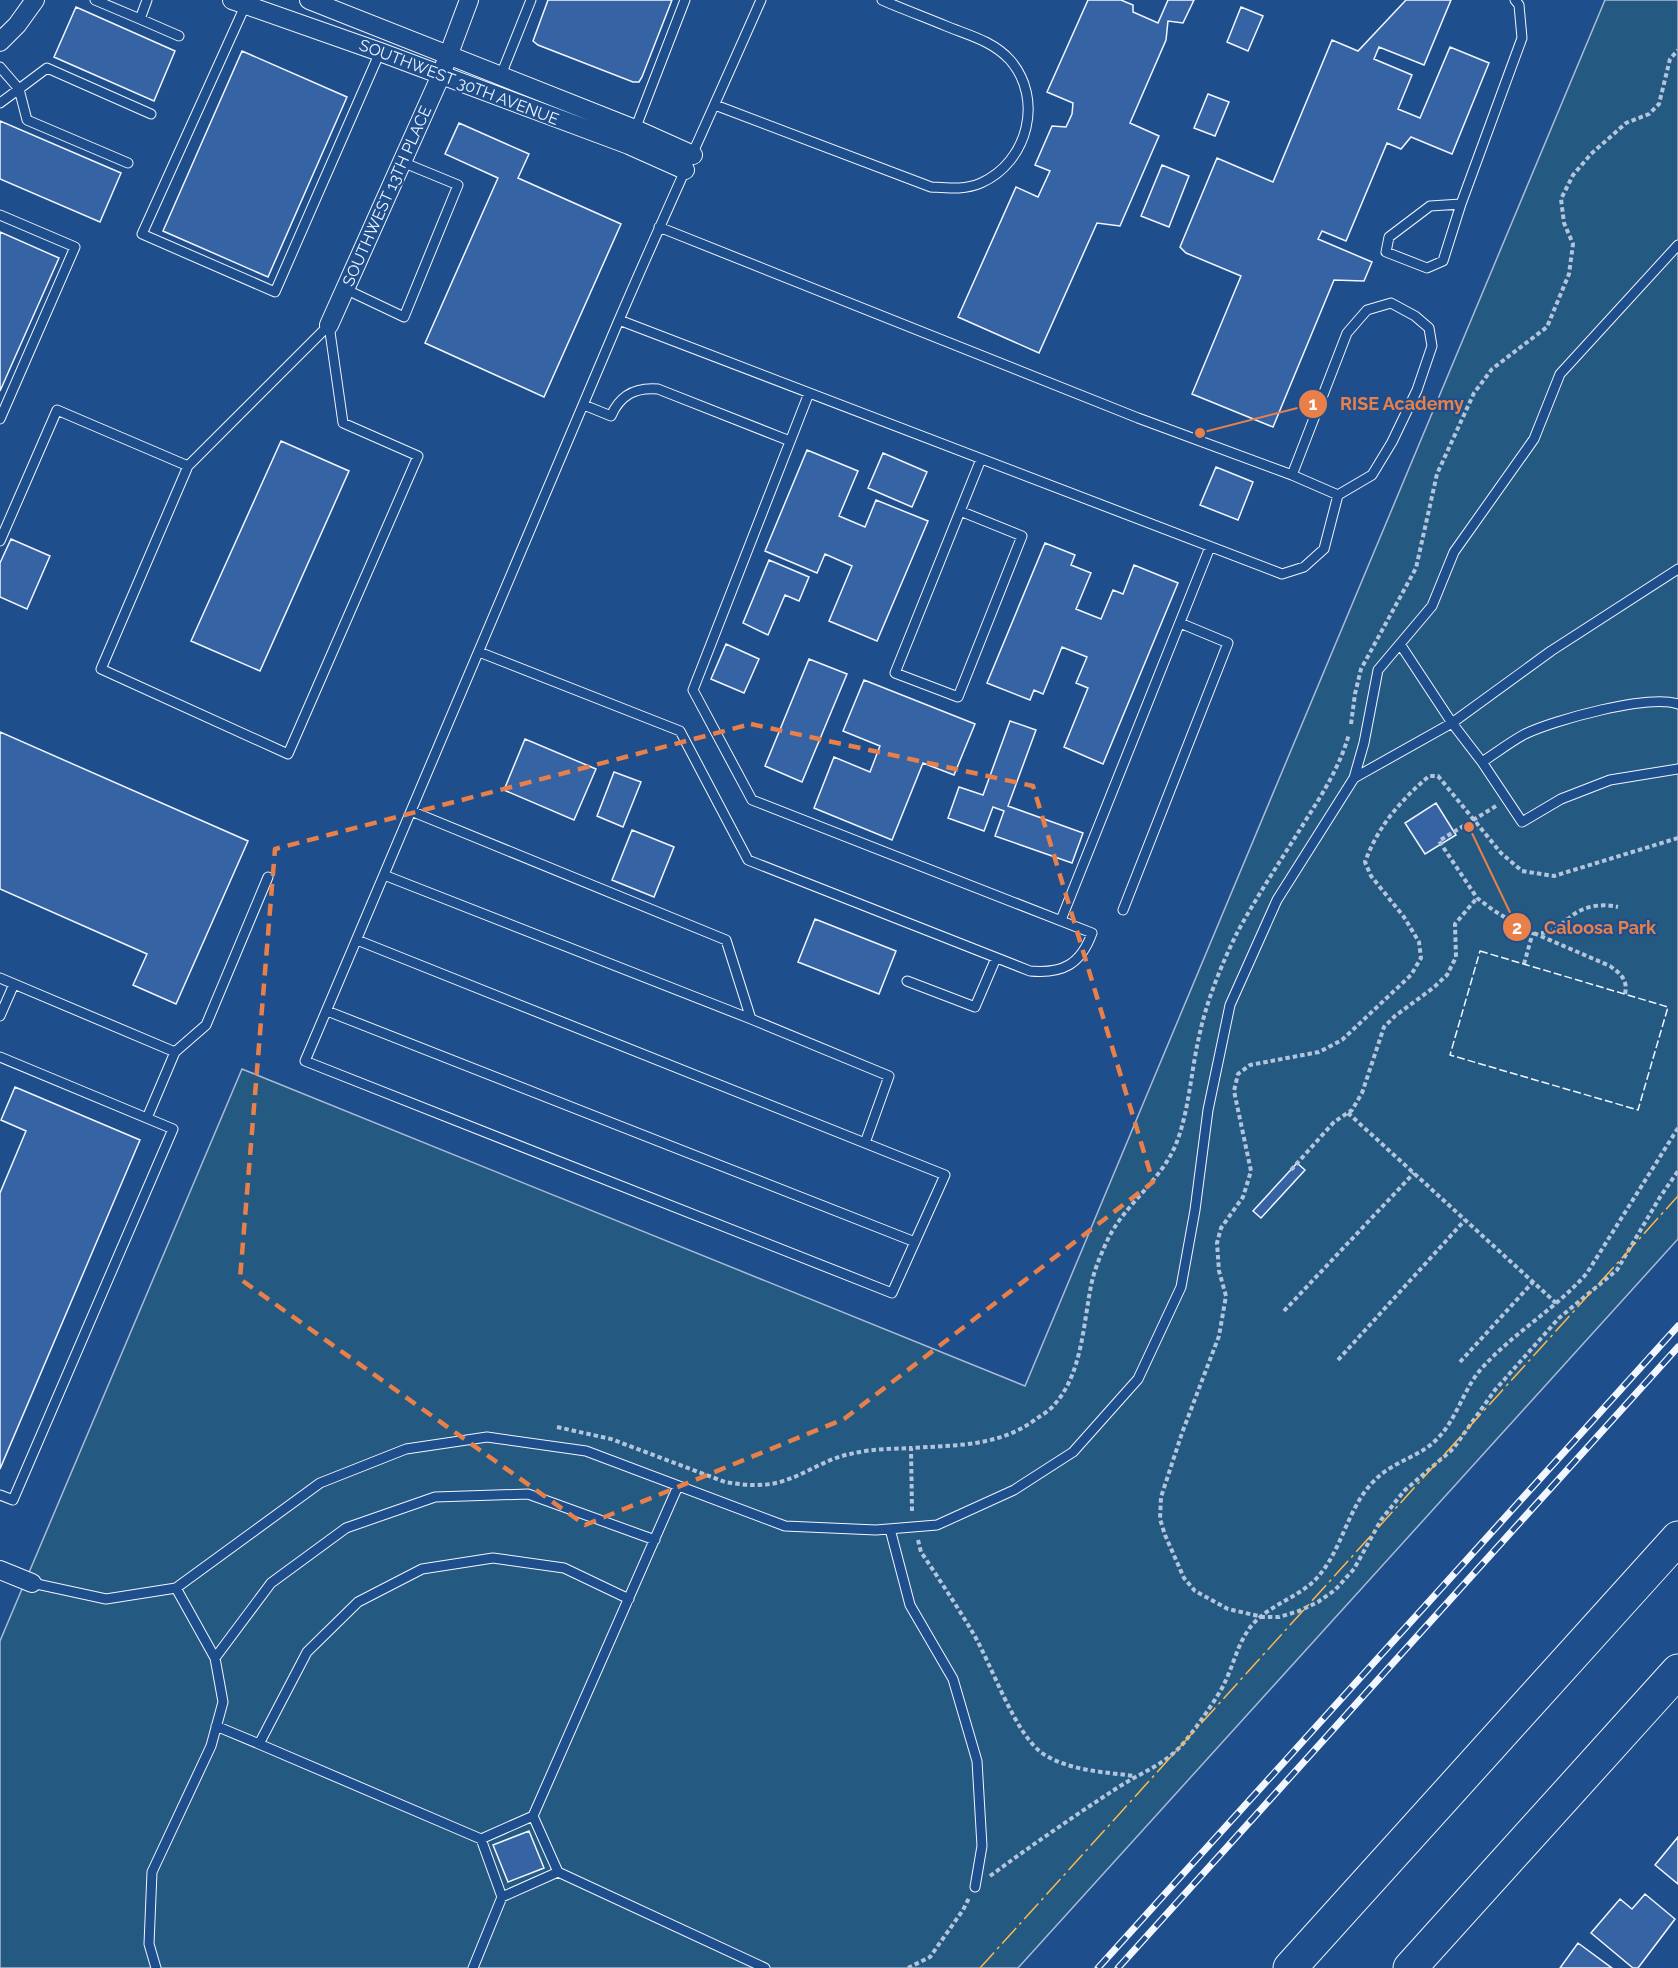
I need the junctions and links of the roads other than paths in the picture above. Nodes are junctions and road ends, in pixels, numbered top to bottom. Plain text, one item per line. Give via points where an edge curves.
1 (35, 0) edge
2 (95, 0) edge
3 (147, 0) edge
4 (309, 0) edge
5 (469, 0) edge
6 (531, 0) edge
7 (686, 0) edge
8 (760, 0) edge
9 (882, 0) edge
10 (1515, 0) edge
11 (238, 3) edge
12 (140, 19) junction
13 (178, 36) dead end
14 (0, 42) edge
15 (381, 52) junction
16 (449, 55) junction
17 (0, 67) edge
18 (441, 75) junction
19 (501, 75) junction
20 (18, 89) junction
21 (0, 103) edge
22 (715, 105) junction
23 (151, 114) dead end
24 (632, 137) junction
25 (402, 162) junction
26 (689, 162) junction
27 (128, 163) dead end
28 (1461, 204) junction
29 (0, 215) edge
30 (659, 227) junction
31 (1678, 246) edge
32 (345, 289) junction
33 (619, 320) junction
34 (329, 325) junction
35 (809, 393) junction
36 (584, 405) junction
37 (0, 419) edge
38 (790, 441) junction
39 (981, 459) junction
40 (188, 466) junction
41 (1292, 475) junction
42 (1338, 495) junction
43 (960, 512) junction
44 (0, 541) edge
45 (1210, 547) junction
46 (1678, 569) edge
47 (1180, 624) junction
48 (1400, 644) junction
49 (479, 652) junction
50 (1678, 704) edge
51 (1452, 723) junction
52 (1482, 762) junction
53 (1678, 770) edge
54 (1354, 778) junction
55 (411, 811) junction
56 (384, 875) junction
57 (268, 877) dead end
58 (1123, 910) dead end
59 (1061, 920) junction
60 (357, 940) junction
61 (996, 958) junction
62 (0, 978) edge
63 (907, 981) dead end
64 (14, 984) junction
65 (327, 1011) junction
66 (0, 1016) edge
67 (751, 1018) junction
68 (175, 1052) junction
69 (0, 1057) edge
70 (147, 1118) junction
71 (865, 1143) junction
72 (915, 1242) junction
73 (678, 1486) junction
74 (0, 1495) edge
75 (890, 1529) junction
76 (1678, 1538) edge
77 (655, 1540) junction
78 (0, 1570) edge
79 (32, 1583) joint
80 (176, 1588) junction
81 (629, 1599) junction
82 (215, 1658) junction
83 (1678, 1671) edge
84 (216, 1726) junction
85 (259, 1744) junction
86 (533, 1816) junction
87 (481, 1839) junction
88 (558, 1872) junction
89 (975, 1887) road end
90 (502, 1897) junction
91 (156, 1968) edge
92 (473, 1968) edge
93 (765, 1968) edge
94 (1290, 1968) edge
95 (1410, 1968) edge

1 - 14 street
2 - 12 lane
3 - 12 lane
4 - 16 street, SOUTHWEST 30TH AVENUE
5 - 16 street, SOUTHWEST 13TH PLACE
6 - 19 lane
7 - 24 lane
8 - 22 lane
9 - 22 lane via 991,44 1010,60 1023,81 1028,121 1017,152 1001,171 980,183 956,189 931,187
10 - 28 lane via 1519,5 1522,38
11 - 15 street, SOUTHWEST 30TH AVENUE
11 - 15 lane via 142,234 275,292
12 - 13 lane
15 - 18 street, SOUTHWEST 30TH AVENUE
16 - 18 street, SOUTHWEST 13TH PLACE
16 - 19 street, SOUTHWEST 30TH AVENUE
17 - 20 lane
18 - 24 street, SOUTHWEST 30TH AVENUE
18 - 25 street, SOUTHWEST 13TH PLACE
19 - 24 street, SOUTHWEST 30TH AVENUE
20 - 21 lane
20 - 23 lane via 47,68
20 - 27 lane via 27,120
22 - 26 lane
24 - 26 street, SOUTHWEST 30TH AVENUE
25 - 32 street, SOUTHWEST 13TH PLACE
25 - 32 lane via 458,185 404,317
26 - 30 lane
28 - 28 lane via 1430,206 1389,237 1386,252 1427,268 1443,261
29 - 37 lane via 75,248
30 - 33 lane
30 - 41 lane via 1138,418
31 - 48 lane via 1560,374 1534,439 1454,552 1432,606
32 - 34 street, SOUTHWEST 13TH PLACE
33 - 35 lane
33 - 36 lane
34 - 40 lane
34 - 40 lane via 343,423 418,456 288,754 101,669
35 - 38 lane
35 - 39 lane
36 - 38 lane via 611,416 616,405 634,390 658,389
36 - 49 lane
38 - 59 lane via 693,690 752,800
39 - 43 lane
39 - 45 lane
40 - 44 lane via 57,410
41 - 42 lane
41 - 42 lane via 1347,333 1367,310 1391,303 1428,328 1432,346 1417,390 1372,475
42 - 45 lane via 1324,549 1304,567 1282,574
43 - 43 lane via 895,673 958,697 1022,536
45 - 47 lane
46 - 51 lane via 1551,651
47 - 58 lane via 1228,642
47 - 59 lane
48 - 51 lane
48 - 54 lane via 1378,670
49 - 55 lane
49 - 61 lane via 680,731 748,860
50 - 52 lane via 1665,701 1600,709 1525,734
51 - 52 lane
51 - 54 lane
52 - 53 lane via 1522,822 1561,799 1610,780
54 - 75 lane via 1277,900 1230,1005 1208,1110 1196,1210 1181,1287 1138,1379 1073,1452 1014,1490 937,1525
55 - 56 lane
55 - 67 lane via 726,940
56 - 60 lane
56 - 67 lane
57 - 68 lane via 206,1025
59 - 61 lane via 1092,933 1087,948 1062,969 1047,973 1030,971
60 - 65 lane
60 - 71 lane
61 - 63 lane via 975,1007
62 - 64 lane
64 - 66 lane
64 - 68 lane
65 - 72 lane
65 - 72 lane via 306,1061 881,1289 892,1293
67 - 71 lane via 889,1076
68 - 70 lane
69 - 70 lane
70 - 74 lane via 173,1128 13,1500
71 - 72 lane via 945,1175
73 - 75 lane via 785,1526
73 - 77 lane
73 - 80 lane via 586,1451 487,1437 406,1449 320,1483
75 - 89 lane via 910,1605 953,1679 977,1761 982,1846
76 - 94 highway
77 - 81 lane
77 - 82 lane via 528,1494 435,1497 346,1528 271,1583
78 - 79 street
79 - 80 lane via 106,1599
80 - 82 lane
81 - 85 lane via 564,1568 540,1564 493,1558 422,1569 358,1602 307,1652
81 - 86 lane
82 - 84 lane via 222,1702
83 - 95 highway
84 - 85 lane
84 - 91 lane via 152,1872 149,1944
85 - 87 lane
86 - 87 lane
86 - 88 lane
87 - 90 lane
88 - 90 lane
88 - 93 lane
90 - 92 lane

